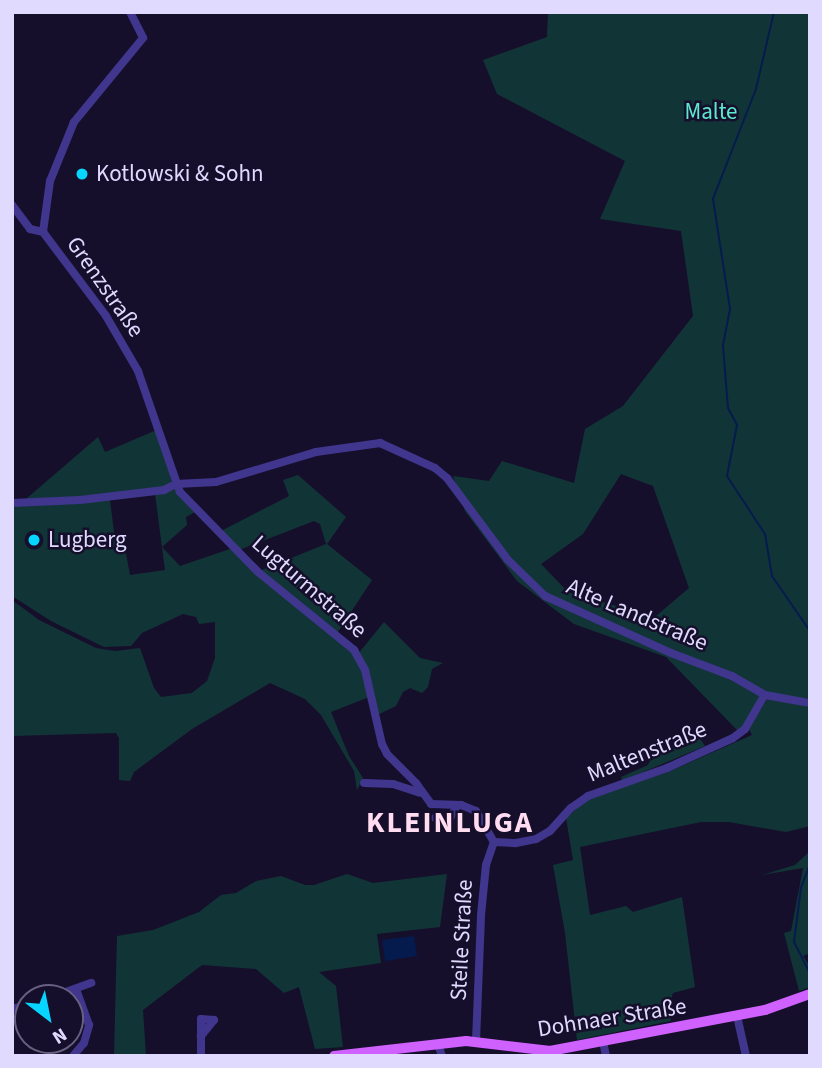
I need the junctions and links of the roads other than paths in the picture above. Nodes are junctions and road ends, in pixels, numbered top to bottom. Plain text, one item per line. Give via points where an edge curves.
1 (130, 12) edge
2 (12, 205) edge
3 (43, 232) junction
4 (176, 484) junction
5 (12, 503) edge
6 (765, 695) junction
7 (810, 703) edge
8 (364, 783) dead end
9 (420, 793) junction
10 (457, 806) junction
11 (435, 818) dead end
12 (494, 842) junction
13 (91, 983) dead end
14 (84, 986) edge
15 (810, 994) edge
16 (84, 1012) edge
17 (737, 1016) junction
18 (201, 1036) dead end
19 (476, 1041) junction
20 (603, 1041) junction
21 (84, 1043) edge
22 (438, 1044) junction
23 (201, 1056) edge
24 (334, 1056) edge
25 (442, 1056) edge
26 (606, 1056) edge
27 (746, 1056) edge

1 - 3 street, Grenzstraße via 143,38 74,122 50,181
2 - 3 street via 30,229
3 - 4 street, Grenzstraße via 106,316 138,371 164,437
4 - 5 street, Alte Landstraße via 164,490 80,500
4 - 6 street, Alte Landstraße via 216,482 316,452 380,443 390,446 447,478 508,561 545,596 732,676
4 - 9 street, Lugturmstraße via 258,572 358,657 384,749
6 - 7 street, Alte Landstraße
6 - 12 street, Maltenstraße via 746,729 733,738 588,796 536,839
8 - 9 street via 398,784
9 - 10 street, Lugturmstraße via 430,804
10 - 11 street via 450,818 442,822
10 - 12 street via 476,811
12 - 19 street, Steile Straße via 486,865 481,915
13 - 14 street
15 - 17 main road, Dohnaer Straße
16 - 21 street via 89,1025
17 - 20 main road, Dohnaer Straße
17 - 27 street
18 - 23 street
19 - 20 main road, Dohnaer Straße via 536,1051
19 - 22 main road, Dohnaer Straße
20 - 26 street
22 - 24 main road, Dohnaer Straße
22 - 25 street

